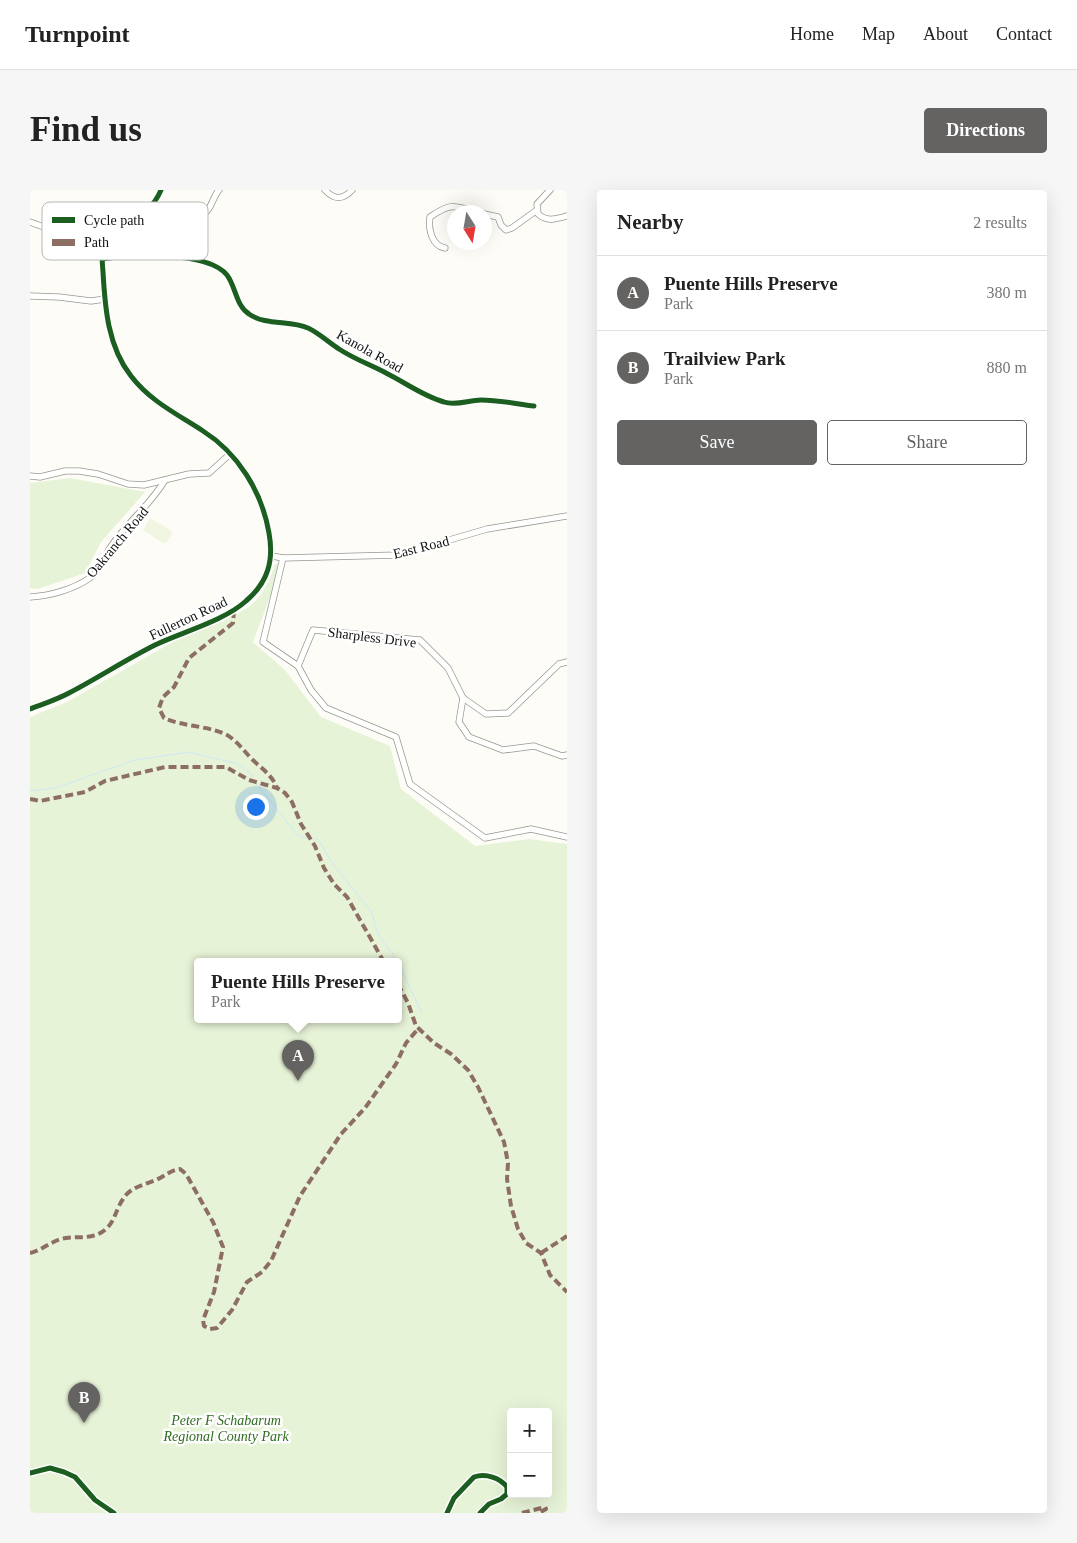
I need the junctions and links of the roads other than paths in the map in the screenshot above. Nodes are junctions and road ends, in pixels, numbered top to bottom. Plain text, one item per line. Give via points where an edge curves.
1 (161, 190) edge
2 (219, 190) edge
3 (325, 190) edge
4 (352, 190) edge
5 (550, 190) edge
6 (154, 202) edge
7 (447, 207) edge
8 (208, 209) edge
9 (537, 210) junction
10 (492, 216) edge
11 (567, 216) edge
12 (30, 222) edge
13 (42, 226) edge
14 (445, 248) dead end
15 (102, 260) edge
16 (191, 260) edge
17 (30, 296) edge
18 (105, 299) junction
19 (534, 406) dead end
20 (230, 454) junction
21 (209, 473) junction
22 (216, 475) dead end
23 (30, 476) edge
24 (165, 480) junction
25 (567, 516) edge
26 (272, 556) junction
27 (283, 558) junction
28 (30, 597) edge
29 (567, 662) edge
30 (298, 666) junction
31 (463, 698) junction
32 (30, 709) edge
33 (567, 755) edge
34 (567, 837) edge

1 - 6 street, Fullerton Road
2 - 8 street
3 - 4 street via 339,198
5 - 9 street via 539,200
7 - 14 street via 430,218 429,224 436,244
9 - 10 street via 506,230 498,217
9 - 11 street via 548,219
12 - 13 street
15 - 18 street, Fullerton Road
16 - 19 street, Kanola Road via 221,269 228,276 243,310 250,315 308,328 344,352 418,391 451,404 481,400
17 - 18 street via 91,302
18 - 20 street, Fullerton Road via 115,349 131,376 152,398 208,434
20 - 21 street
20 - 26 street, Fullerton Road via 250,481 259,500 269,530
21 - 22 street
21 - 24 street
23 - 24 street via 74,470 132,485
24 - 28 street, Oakranch Road via 154,499 119,536 94,575 64,590
25 - 27 street, East Road via 487,530 398,555
26 - 27 street, East Road
26 - 32 street, Fullerton Road via 258,588 234,610 154,646 68,694
27 - 30 street via 263,642
29 - 31 street, Sharpless Drive via 559,664 508,712 486,714
30 - 31 street, Sharpless Drive via 313,630 420,640 448,668
30 - 34 street via 326,708 396,737 410,784 485,838 531,829
31 - 33 street via 459,722 468,738 503,750 534,746

